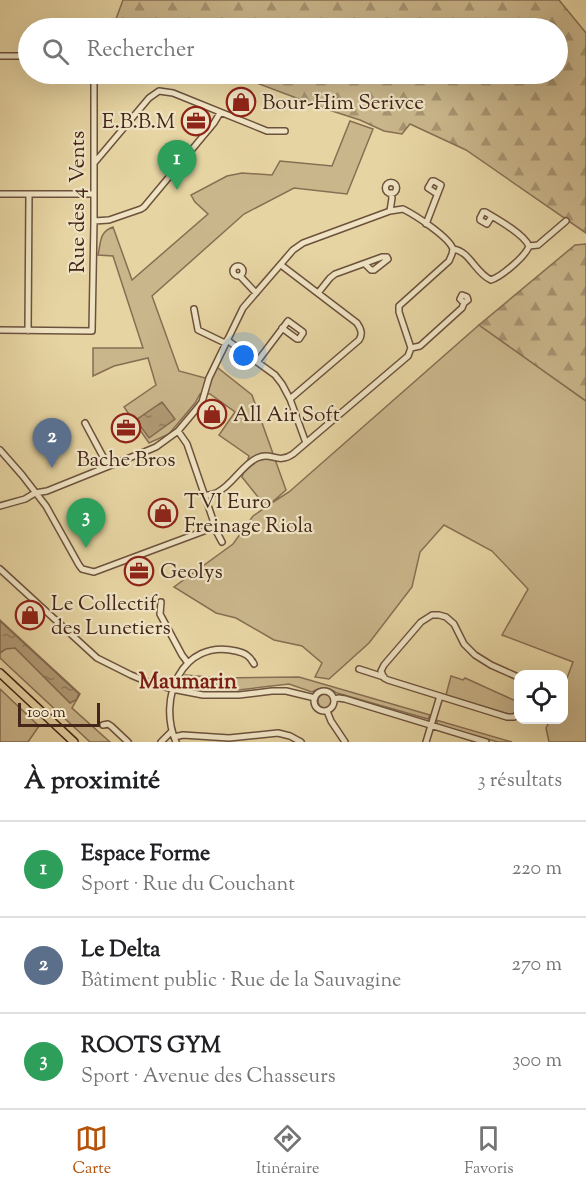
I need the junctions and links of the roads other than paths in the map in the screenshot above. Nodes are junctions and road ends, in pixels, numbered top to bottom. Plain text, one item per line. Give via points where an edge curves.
1 (0, 56) edge
2 (18, 56) edge
3 (94, 84) edge
4 (220, 113) junction
5 (285, 131) dead end
6 (94, 163) junction
7 (0, 194) edge
8 (29, 194) junction
9 (94, 194) junction
10 (391, 194) dead end
11 (436, 194) dead end
12 (390, 211) junction
13 (492, 216) dead end
14 (94, 221) junction
15 (566, 221) dead end
16 (426, 224) junction
17 (529, 246) junction
18 (453, 249) junction
19 (365, 264) dead end
20 (281, 265) junction
21 (240, 276) dead end
22 (256, 293) junction
23 (318, 293) junction
24 (464, 303) dead end
25 (194, 309) dead end
26 (282, 328) dead end
27 (0, 330) edge
28 (28, 331) junction
29 (226, 342) junction
30 (411, 348) junction
31 (256, 362) junction
32 (290, 399) junction
33 (85, 423) dead end
34 (178, 431) junction
35 (306, 444) junction
36 (0, 450) edge
37 (108, 466) junction
38 (35, 493) junction
39 (204, 496) junction
40 (0, 506) edge
41 (212, 526) junction
42 (222, 542) dead end
43 (0, 569) edge
44 (161, 602) dead end
45 (188, 663) junction
46 (255, 664) dead end
47 (359, 669) dead end
48 (0, 673) edge
49 (514, 675) edge
50 (384, 677) junction
51 (172, 689) junction
52 (440, 696) junction
53 (315, 698) junction
54 (334, 699) junction
55 (327, 711) junction
56 (514, 717) edge
57 (103, 725) dead end
58 (431, 725) junction
59 (174, 736) edge
60 (482, 741) edge
61 (74, 742) edge
62 (128, 742) edge
63 (161, 742) edge
64 (301, 742) edge
65 (345, 742) edge
66 (426, 742) edge

1 - 2 street
3 - 6 street, Rue des 4 Vents
4 - 5 street via 267,131
4 - 6 street via 159,91
4 - 14 street via 144,207 109,220
6 - 9 street, Rue des 4 Vents
7 - 8 street
8 - 9 street
8 - 28 street
9 - 14 street, Rue des 4 Vents
10 - 12 street
11 - 16 street
12 - 16 street via 403,209
12 - 20 street via 303,243
13 - 17 street
14 - 28 street, Rue des 4 Vents via 92,331
15 - 17 street via 538,244
16 - 18 street
17 - 18 street via 526,254 491,280 462,251
18 - 30 street via 449,261 399,306
19 - 23 street via 332,276
20 - 22 street
20 - 23 street
21 - 22 street
22 - 29 street via 243,308
23 - 32 street via 357,323 361,337
24 - 30 street via 420,346
25 - 29 street via 198,330
26 - 31 street
27 - 28 street
29 - 31 street via 234,343
29 - 34 street via 208,378 202,402
30 - 35 street via 408,356
31 - 32 street via 279,380
32 - 35 street
33 - 37 street
34 - 37 street via 156,447
34 - 39 street via 187,444
35 - 39 street via 287,458 268,456 252,461 220,491
36 - 38 street
37 - 38 street
38 - 40 street
38 - 41 street via 79,565 88,571 98,571
39 - 41 street
41 - 42 street
43 - 51 street via 97,658
44 - 45 street via 160,614
45 - 46 street via 204,653 223,649 249,655
45 - 51 street
47 - 50 street
48 - 61 main road
49 - 50 street via 480,659 464,644 452,621 435,615 421,622 384,665
50 - 52 street
51 - 53 street via 222,695 286,691
51 - 59 street via 169,708
52 - 56 street
52 - 58 street
53 - 54 street via 326,691
53 - 55 street via 317,708
54 - 55 street
54 - 58 street
55 - 65 street
57 - 62 street via 111,726
58 - 60 street
58 - 66 street
59 - 63 street
59 - 64 street via 229,738 275,733

